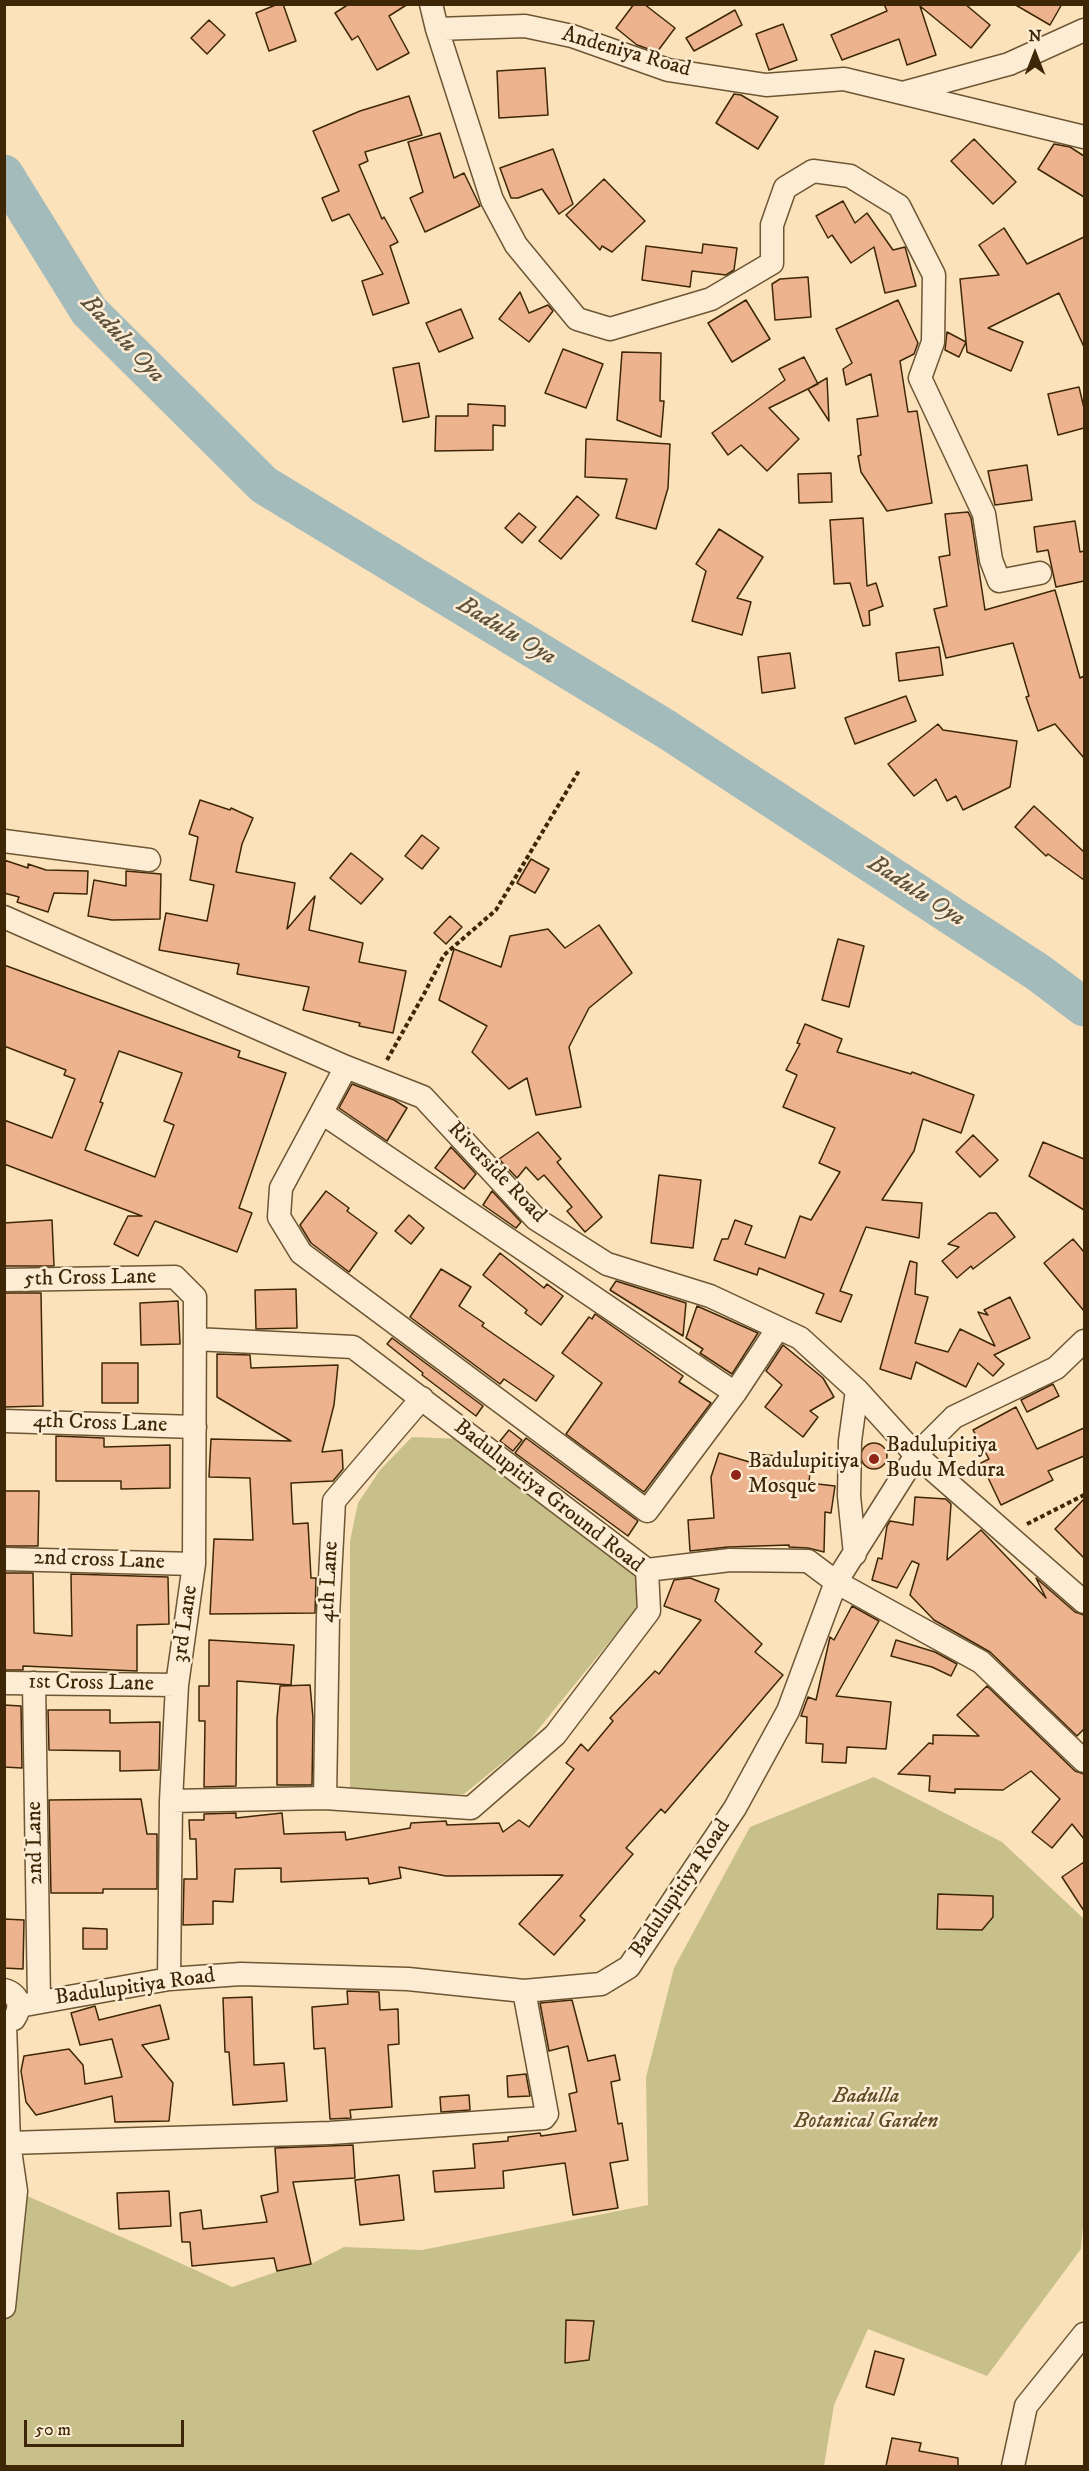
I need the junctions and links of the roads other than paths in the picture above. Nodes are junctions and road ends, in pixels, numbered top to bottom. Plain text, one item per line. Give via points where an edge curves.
1 (431, 4) edge
2 (437, 29) junction
3 (1084, 30) edge
4 (905, 92) junction
5 (1084, 137) edge
6 (1040, 573) dead end
7 (4, 841) edge
8 (150, 860) dead end
9 (4, 917) edge
10 (346, 1067) junction
11 (322, 1113) junction
12 (175, 1277) joint
13 (4, 1280) edge
14 (778, 1328) junction
15 (195, 1339) junction
16 (1084, 1341) edge
17 (857, 1390) junction
18 (735, 1393) junction
19 (422, 1398) junction
20 (4, 1421) edge
21 (195, 1427) junction
22 (916, 1455) junction
23 (855, 1554) junction
24 (4, 1559) edge
25 (194, 1564) junction
26 (647, 1570) junction
27 (836, 1582) junction
28 (1084, 1602) edge
29 (4, 1683) edge
30 (34, 1683) junction
31 (177, 1685) junction
32 (1084, 1761) edge
33 (325, 1798) junction
34 (171, 1801) junction
35 (169, 1979) junction
36 (524, 1991) junction
37 (21, 1999) edge
38 (5, 2024) edge
39 (9, 2143) junction
40 (5, 2285) edge
41 (4, 2307) edge
42 (1084, 2334) edge
43 (1013, 2466) edge

1 - 2 street
2 - 4 street, Andeniya Road via 525,26 572,36 668,70 766,85 844,79
2 - 6 street via 492,200 516,245 577,319 610,329 711,299 771,263 772,225 785,188 813,171 850,176 899,206 934,275 933,342 920,378 984,514 991,560 999,581
3 - 4 street via 1009,64
4 - 5 street, Andeniya Road
7 - 8 street
9 - 10 street, Riverside Road
10 - 11 street
10 - 14 street, Riverside Road via 423,1097 536,1219 607,1264 711,1296
11 - 18 street
11 - 18 street via 281,1188 279,1217 301,1253 647,1511
12 - 13 street, 5th Cross Lane
12 - 15 street, 3rd Lane via 195,1297
14 - 17 street, Riverside Road via 800,1338
14 - 18 street
15 - 19 street, Badulupitiya Ground Road via 353,1347
15 - 21 street, 3rd Lane
16 - 22 street, Badulupitiya Road via 1056,1368 954,1417
17 - 22 street, Riverside Road
17 - 23 street via 850,1441 849,1496
19 - 26 street, Badulupitiya Ground Road
19 - 33 street, 4th Lane via 334,1501
20 - 21 street, 4th Cross Lane
21 - 25 street, 3rd Lane
22 - 23 street, Badulupitiya Road
22 - 28 street, Riverside Road
23 - 27 street, Badulupitiya Road
24 - 25 street, 2nd cross Lane
25 - 31 street, 3rd Lane
26 - 27 street via 730,1560 808,1561
26 - 33 street, Badulupitiya Ground Road via 649,1611 555,1735 471,1808
27 - 32 street via 981,1662
27 - 36 street, Badulupitiya Road via 788,1711 735,1808 629,1967 601,1984
29 - 30 street, 1st Cross Lane
30 - 31 street, 1st Cross Lane
30 - 37 street, 2nd Lane
31 - 34 street, 3rd Lane
33 - 34 street, Badulupitiya Ground Road
34 - 35 street, 3rd Lane
35 - 36 street, Badulupitiya Road via 277,1974 408,1979
35 - 37 street, Badulupitiya Road
36 - 39 street via 547,2114 544,2118 330,2133
37 - 38 street via 17,2016
38 - 39 street
39 - 40 street via 16,2191
40 - 41 street
42 - 43 street via 1026,2406

